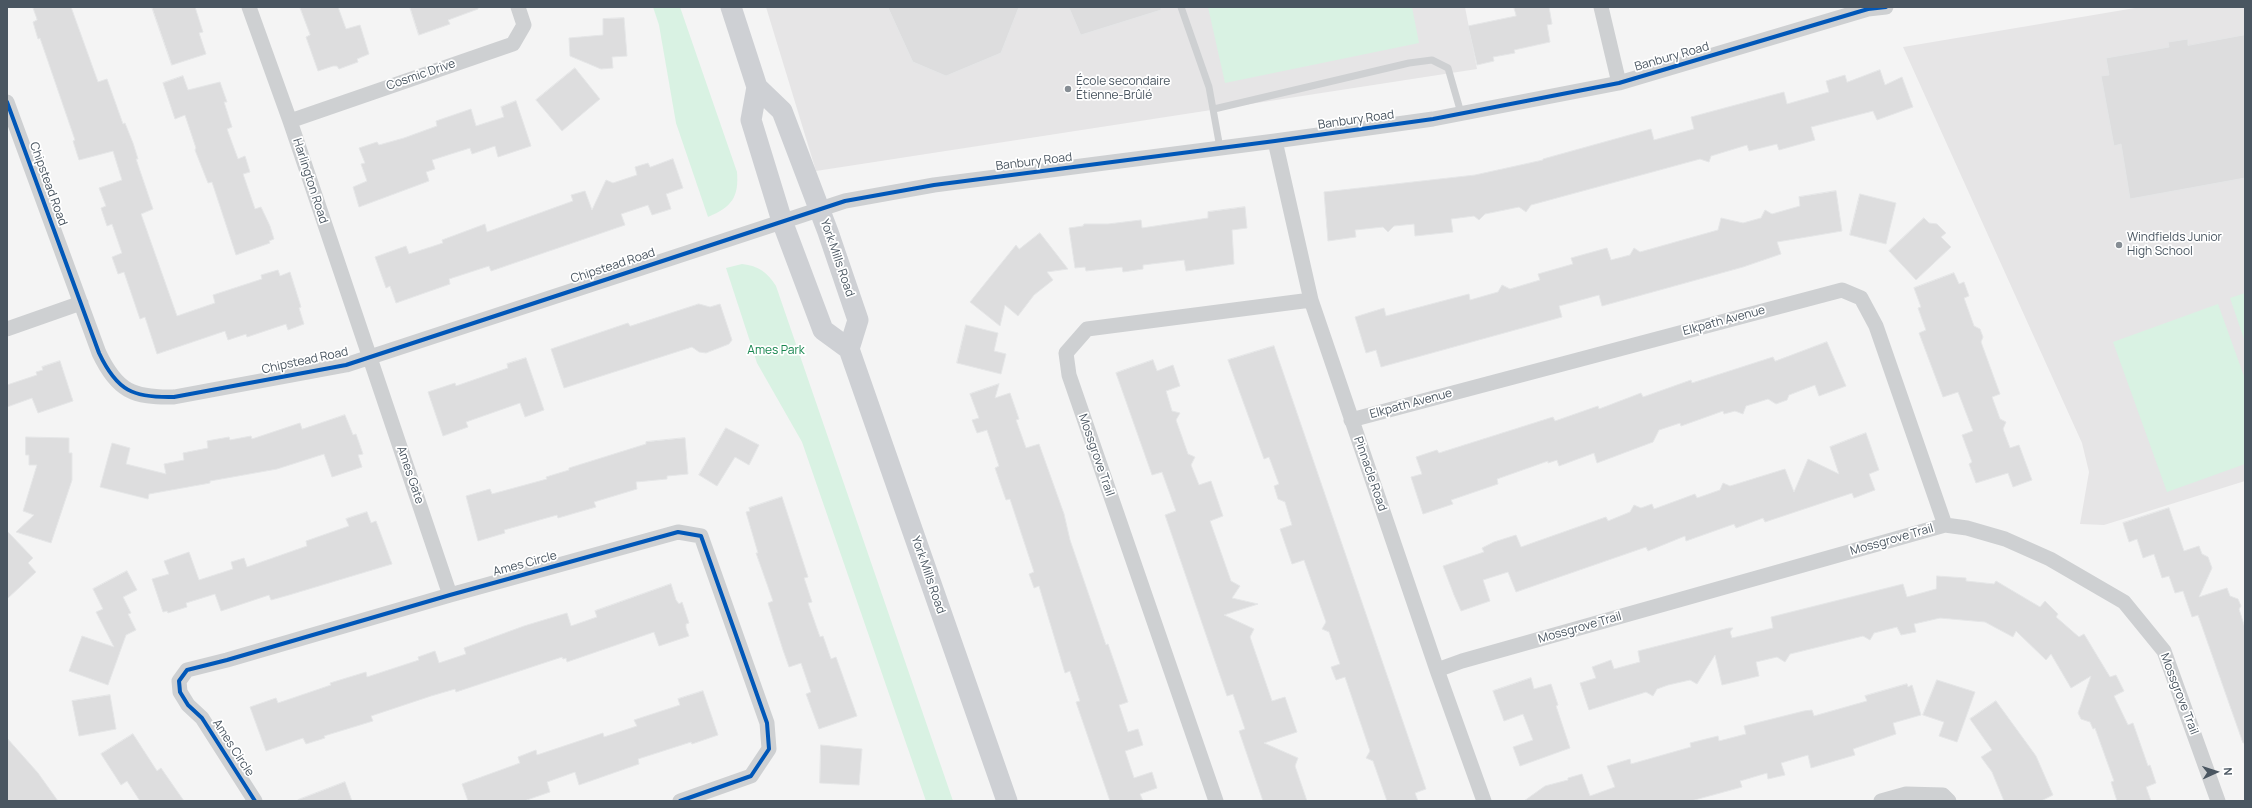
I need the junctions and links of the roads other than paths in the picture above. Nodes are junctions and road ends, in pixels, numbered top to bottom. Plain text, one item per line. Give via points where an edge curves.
1 (249, 7) edge
2 (518, 7) edge
3 (731, 7) edge
4 (1181, 7) edge
5 (1601, 7) edge
6 (1886, 7) edge
7 (1868, 8) edge
8 (1619, 83) junction
9 (757, 87) junction
10 (7, 102) edge
11 (1214, 109) junction
12 (1461, 113) junction
13 (290, 120) junction
14 (1275, 141) junction
15 (1220, 148) junction
16 (819, 208) junction
17 (782, 221) junction
18 (1311, 300) junction
19 (81, 303) junction
20 (7, 329) edge
21 (849, 349) junction
22 (370, 356) junction
23 (1352, 420) junction
24 (1945, 525) junction
25 (450, 595) junction
26 (1437, 670) junction
27 (255, 801) edge
28 (680, 801) edge
29 (1007, 801) edge
30 (1216, 801) edge
31 (1484, 801) edge
32 (1881, 801) edge
33 (1949, 801) edge
34 (2218, 801) edge

1 - 13 street, Harlington Road
2 - 13 street, Cosmic Drive via 524,26 513,44
3 - 9 main road, York Mills Road
4 - 11 lane via 1210,87
5 - 8 street
6 - 7 street, Banbury Road
7 - 8 street, Banbury Road
8 - 12 street, Banbury Road
9 - 16 main road, York Mills Road via 782,111
9 - 17 main road, York Mills Road via 751,120
10 - 19 street, Chipstead Road
11 - 12 lane via 1409,63 1432,60 1448,68
11 - 15 lane
12 - 14 street, Banbury Road
13 - 22 street, Harlington Road
14 - 15 street, Banbury Road
14 - 18 street, Pinnacle Road
15 - 16 street, Banbury Road via 934,185
16 - 17 street, Banbury Road
16 - 21 main road, York Mills Road via 858,320
17 - 21 main road, York Mills Road via 823,330
17 - 22 street, Chipstead Road
18 - 23 street, Pinnacle Road
18 - 30 street, Mossgrove Trail via 1087,329 1066,353 1069,375
19 - 20 street
19 - 22 street, Chipstead Road via 108,372 119,385 152,398 174,397 315,370
21 - 29 main road, York Mills Road
22 - 25 street, Ames Gate
23 - 24 street, Elkpath Avenue via 1842,290 1861,298 1876,326
23 - 26 street, Pinnacle Road
24 - 26 street, Mossgrove Trail
24 - 34 street, Mossgrove Trail via 1967,528 2005,539 2050,559 2124,602 2164,651
25 - 27 street, Ames Circle via 187,670 179,681 180,692 188,705 202,718
25 - 28 street, Ames Circle via 678,532 701,536 767,723 769,749 751,776
26 - 31 street, Pinnacle Road
32 - 33 street via 1906,794 1943,795

